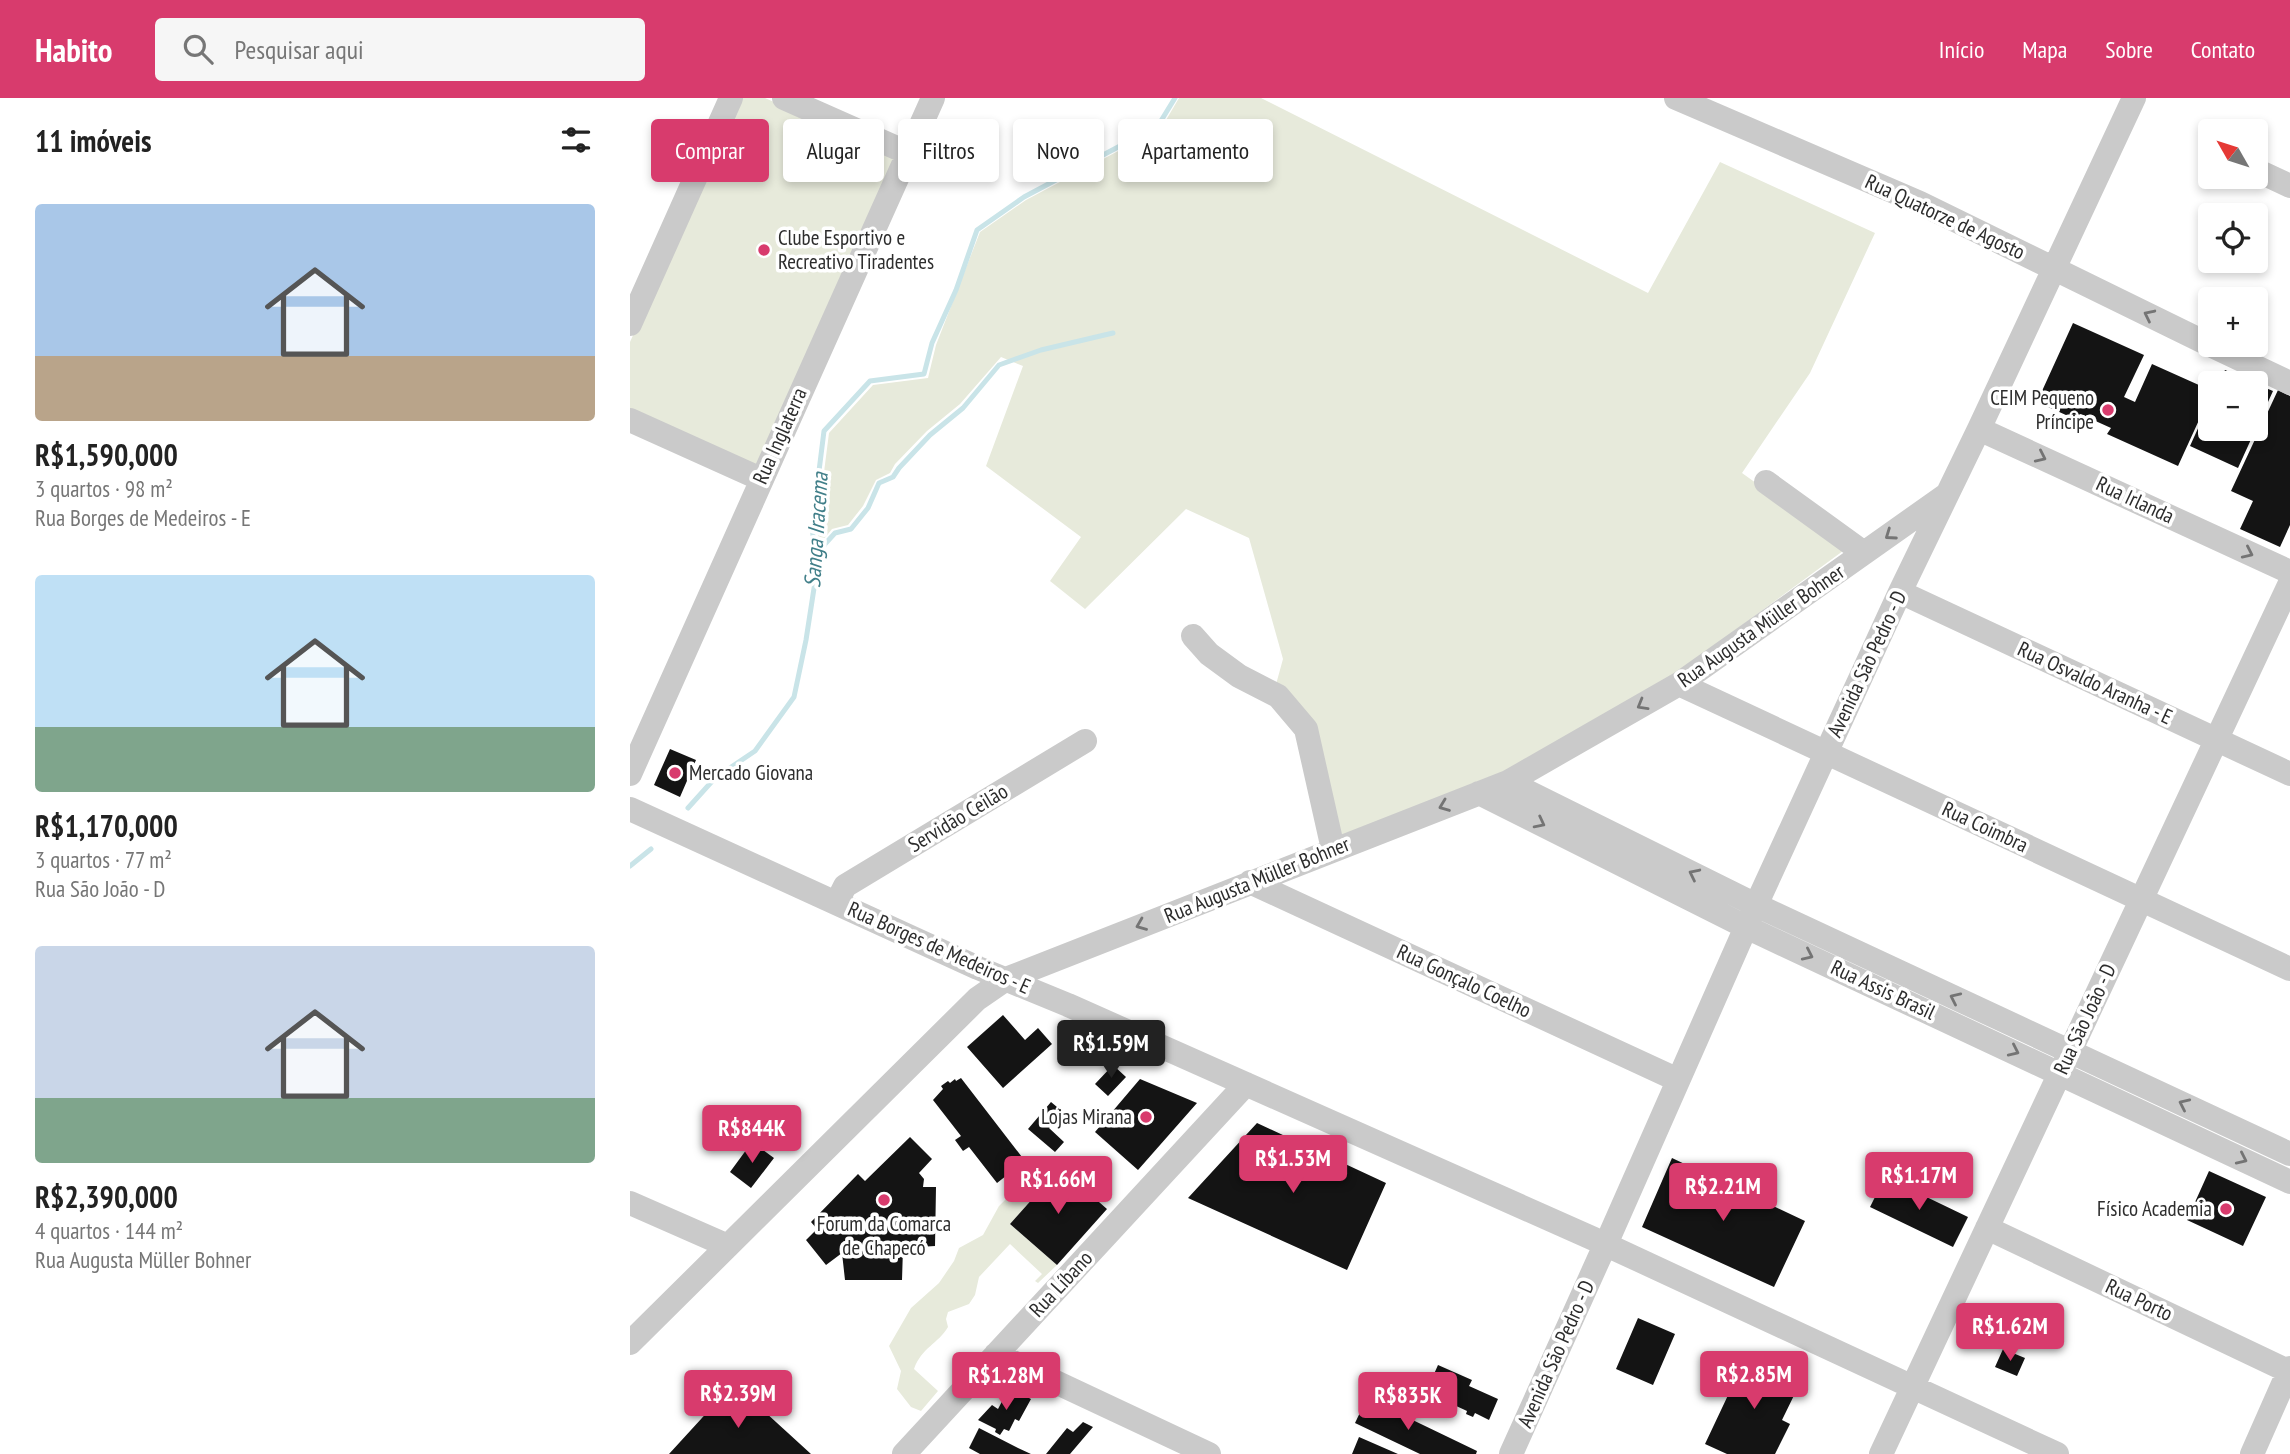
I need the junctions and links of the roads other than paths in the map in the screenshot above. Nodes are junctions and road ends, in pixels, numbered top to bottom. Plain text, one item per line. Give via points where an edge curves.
1 (731, 98) edge
2 (784, 98) edge
3 (933, 98) edge
4 (1676, 98) edge
5 (2134, 98) edge
6 (923, 119) edge
7 (898, 149) edge
8 (898, 175) edge
9 (2268, 176) edge
10 (2290, 186) edge
11 (2054, 269) junction
12 (630, 324) edge
13 (2198, 339) edge
14 (2235, 357) edge
15 (2290, 383) edge
16 (630, 420) edge
17 (1979, 429) junction
18 (761, 479) junction
19 (1766, 482) dead end
20 (1946, 495) junction
21 (1864, 553) junction
22 (2290, 572) edge
23 (2290, 583) edge
24 (1900, 592) junction
25 (1193, 636) dead end
26 (1679, 684) junction
27 (2217, 740) junction
28 (1085, 741) dead end
29 (1826, 753) junction
30 (2290, 774) edge
31 (630, 775) edge
32 (1508, 782) junction
33 (1479, 793) junction
34 (630, 809) edge
35 (1333, 849) junction
36 (1250, 882) junction
37 (2141, 900) junction
38 (837, 902) junction
39 (1751, 916) junction
40 (2290, 969) edge
41 (1006, 979) junction
42 (2065, 1062) junction
43 (1678, 1080) junction
44 (1246, 1084) junction
45 (2220, 1121) junction
46 (2210, 1144) junction
47 (2290, 1154) edge
48 (2290, 1182) edge
49 (630, 1203) edge
50 (1987, 1228) junction
51 (1605, 1244) junction
52 (728, 1246) junction
53 (630, 1343) edge
54 (996, 1354) junction
55 (2290, 1370) edge
56 (1913, 1387) junction
57 (904, 1454) edge
58 (1209, 1454) edge
59 (1511, 1454) edge
60 (1881, 1454) edge
61 (2057, 1454) edge
62 (2252, 1454) edge

1 - 12 street
2 - 7 street
3 - 6 street, Rua Inglaterra
4 - 11 street, Rua Quatorze de Agosto via 1920,203
5 - 11 street, Avenida São Pedro - D
8 - 18 street, Rua Inglaterra
9 - 10 street
13 -> 11 street, Rua Quatorze de Agosto
11 - 17 street, Avenida São Pedro - D
14 - 15 street, Rua Quatorze de Agosto
16 - 18 street
17 - 20 street, Avenida São Pedro - D
17 -> 22 street, Rua Irlanda
18 - 31 street, Rua Inglaterra
19 - 21 street
20 -> 21 street, Rua Augusta Müller Bohner
20 - 24 street, Avenida São Pedro - D
21 - 26 street, Rua Augusta Müller Bohner
23 - 27 street, Rua São João - D
24 - 27 street, Rua Osvaldo Aranha - E
24 - 29 street, Avenida São Pedro - D
25 - 35 street via 1238,676 1278,696 1306,729
26 - 29 street, Rua Coimbra
26 -> 32 street, Rua Augusta Müller Bohner
27 - 30 street, Rua Osvaldo Aranha - E
27 - 37 street, Rua São João - D
28 - 38 street, Servidão Ceilão via 845,886
29 - 37 street, Rua Coimbra
29 - 39 street, Avenida São Pedro - D
32 - 33 street, Rua Augusta Müller Bohner
39 -> 32 street, Rua Assis Brasil
33 -> 35 street, Rua Augusta Müller Bohner
33 -> 39 street, Rua Assis Brasil
34 - 38 street, Rua Borges de Medeiros - E
35 - 36 street, Rua Augusta Müller Bohner
36 -> 41 street, Rua Augusta Müller Bohner
36 - 43 street, Rua Gonçalo Coelho
37 - 40 street, Rua Coimbra
37 - 42 street, Rua São João - D
38 - 41 street, Rua Borges de Medeiros - E
39 - 42 street, Rua Assis Brasil
39 - 43 street, Avenida São Pedro - D
41 - 44 street, Rua Borges de Medeiros - E
41 - 52 street, Rua Augusta Müller Bohner via 977,999
45 -> 42 street, Rua Assis Brasil
42 - 46 street, Rua Assis Brasil
42 - 50 street, Rua São João - D
43 - 51 street, Avenida São Pedro - D
44 - 51 street, Rua Borges de Medeiros - E
44 - 54 street, Rua Líbano
45 - 46 street
45 - 47 street, Rua Assis Brasil
46 -> 48 street, Rua Assis Brasil
49 - 52 street
50 - 55 street, Rua Porto
50 - 56 street, Rua São João - D
51 - 56 street, Rua Borges de Medeiros - E
51 - 59 street, Avenida São Pedro - D
52 - 53 street, Rua Augusta Müller Bohner
54 - 57 street, Rua Líbano
54 - 58 street
55 - 62 street
56 - 60 street, Rua São João - D
56 - 61 street, Rua Borges de Medeiros - E

